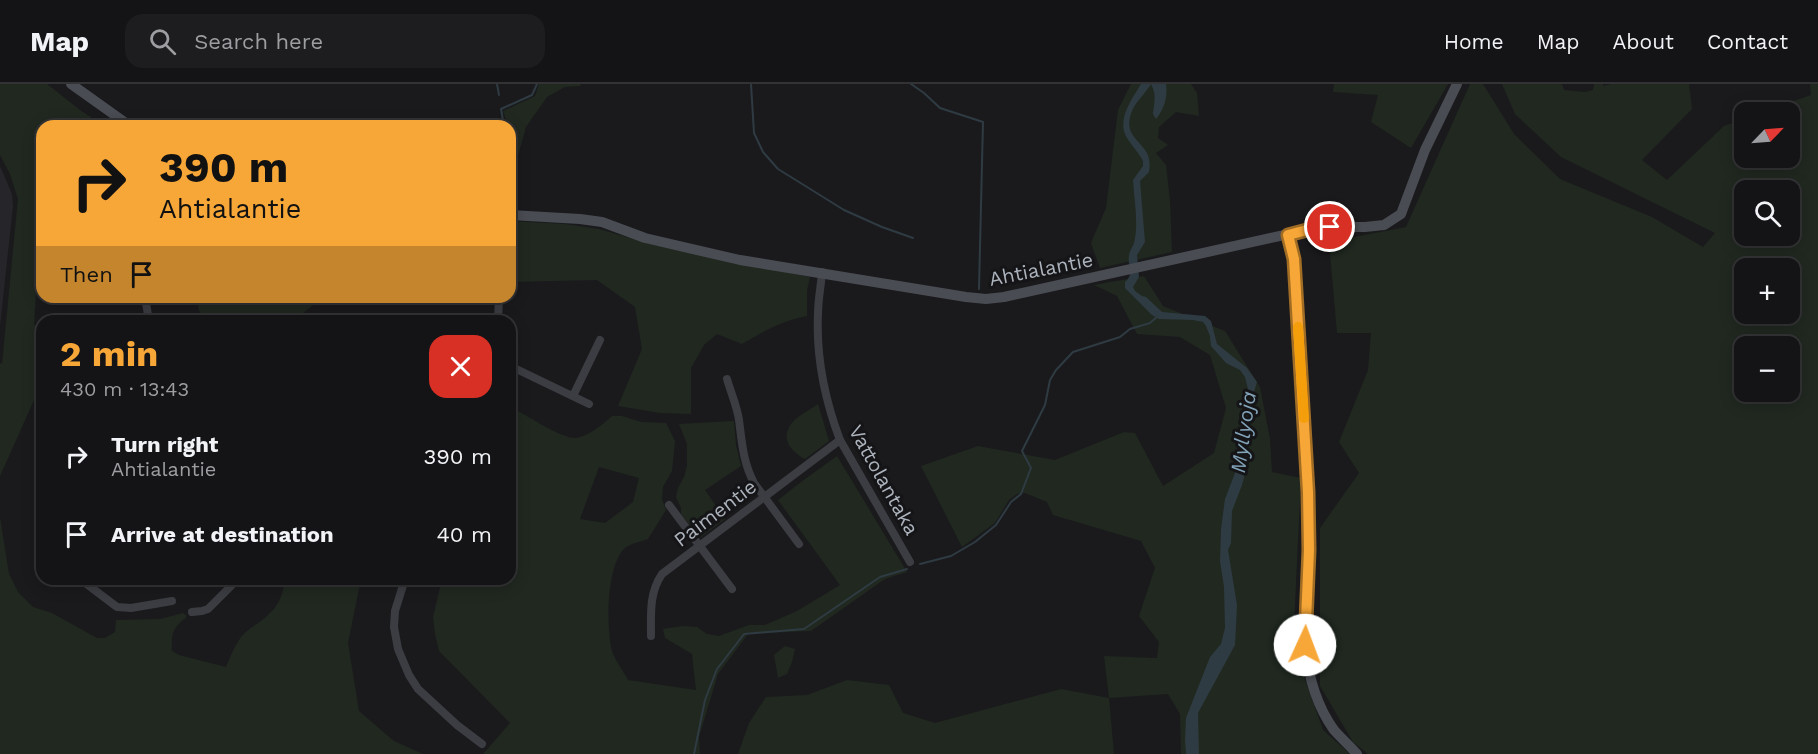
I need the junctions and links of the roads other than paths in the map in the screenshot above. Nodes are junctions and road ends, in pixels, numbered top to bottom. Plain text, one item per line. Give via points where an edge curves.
1 (71, 84) edge
2 (1457, 84) edge
3 (121, 120) edge
4 (516, 215) edge
5 (1288, 235) junction
6 (822, 272) junction
7 (600, 340) dead end
8 (516, 369) edge
9 (727, 379) dead end
10 (573, 396) junction
11 (589, 404) dead end
12 (840, 440) junction
13 (764, 497) junction
14 (669, 505) dead end
15 (800, 544) dead end
16 (699, 545) junction
17 (910, 562) dead end
18 (88, 585) edge
19 (232, 585) edge
20 (403, 585) edge
21 (732, 590) dead end
22 (172, 602) dead end
23 (192, 612) dead end
24 (651, 636) dead end
25 (482, 744) dead end
26 (1357, 754) edge

1 - 3 street
2 - 5 street, Ahtialantie via 1425,150 1401,214 1384,225 1319,228
4 - 6 street, Ahtialantie via 602,222 645,238 740,260
5 - 6 street, Ahtialantie via 986,299
5 - 26 street via 1294,259 1307,473 1307,661 1317,700 1335,730
6 - 12 street, Vattolantaka via 818,312 820,366
7 - 10 street
8 - 10 street
9 - 13 street via 739,419 746,465
10 - 11 street
12 - 13 street, Paimentie
12 - 17 street, Vattolantaka
13 - 15 street
13 - 16 street, Paimentie
14 - 16 street
16 - 21 street
16 - 24 street, Paimentie via 655,584
18 - 22 street via 117,607
19 - 23 street via 208,609
20 - 25 street via 394,619 403,663 418,690

